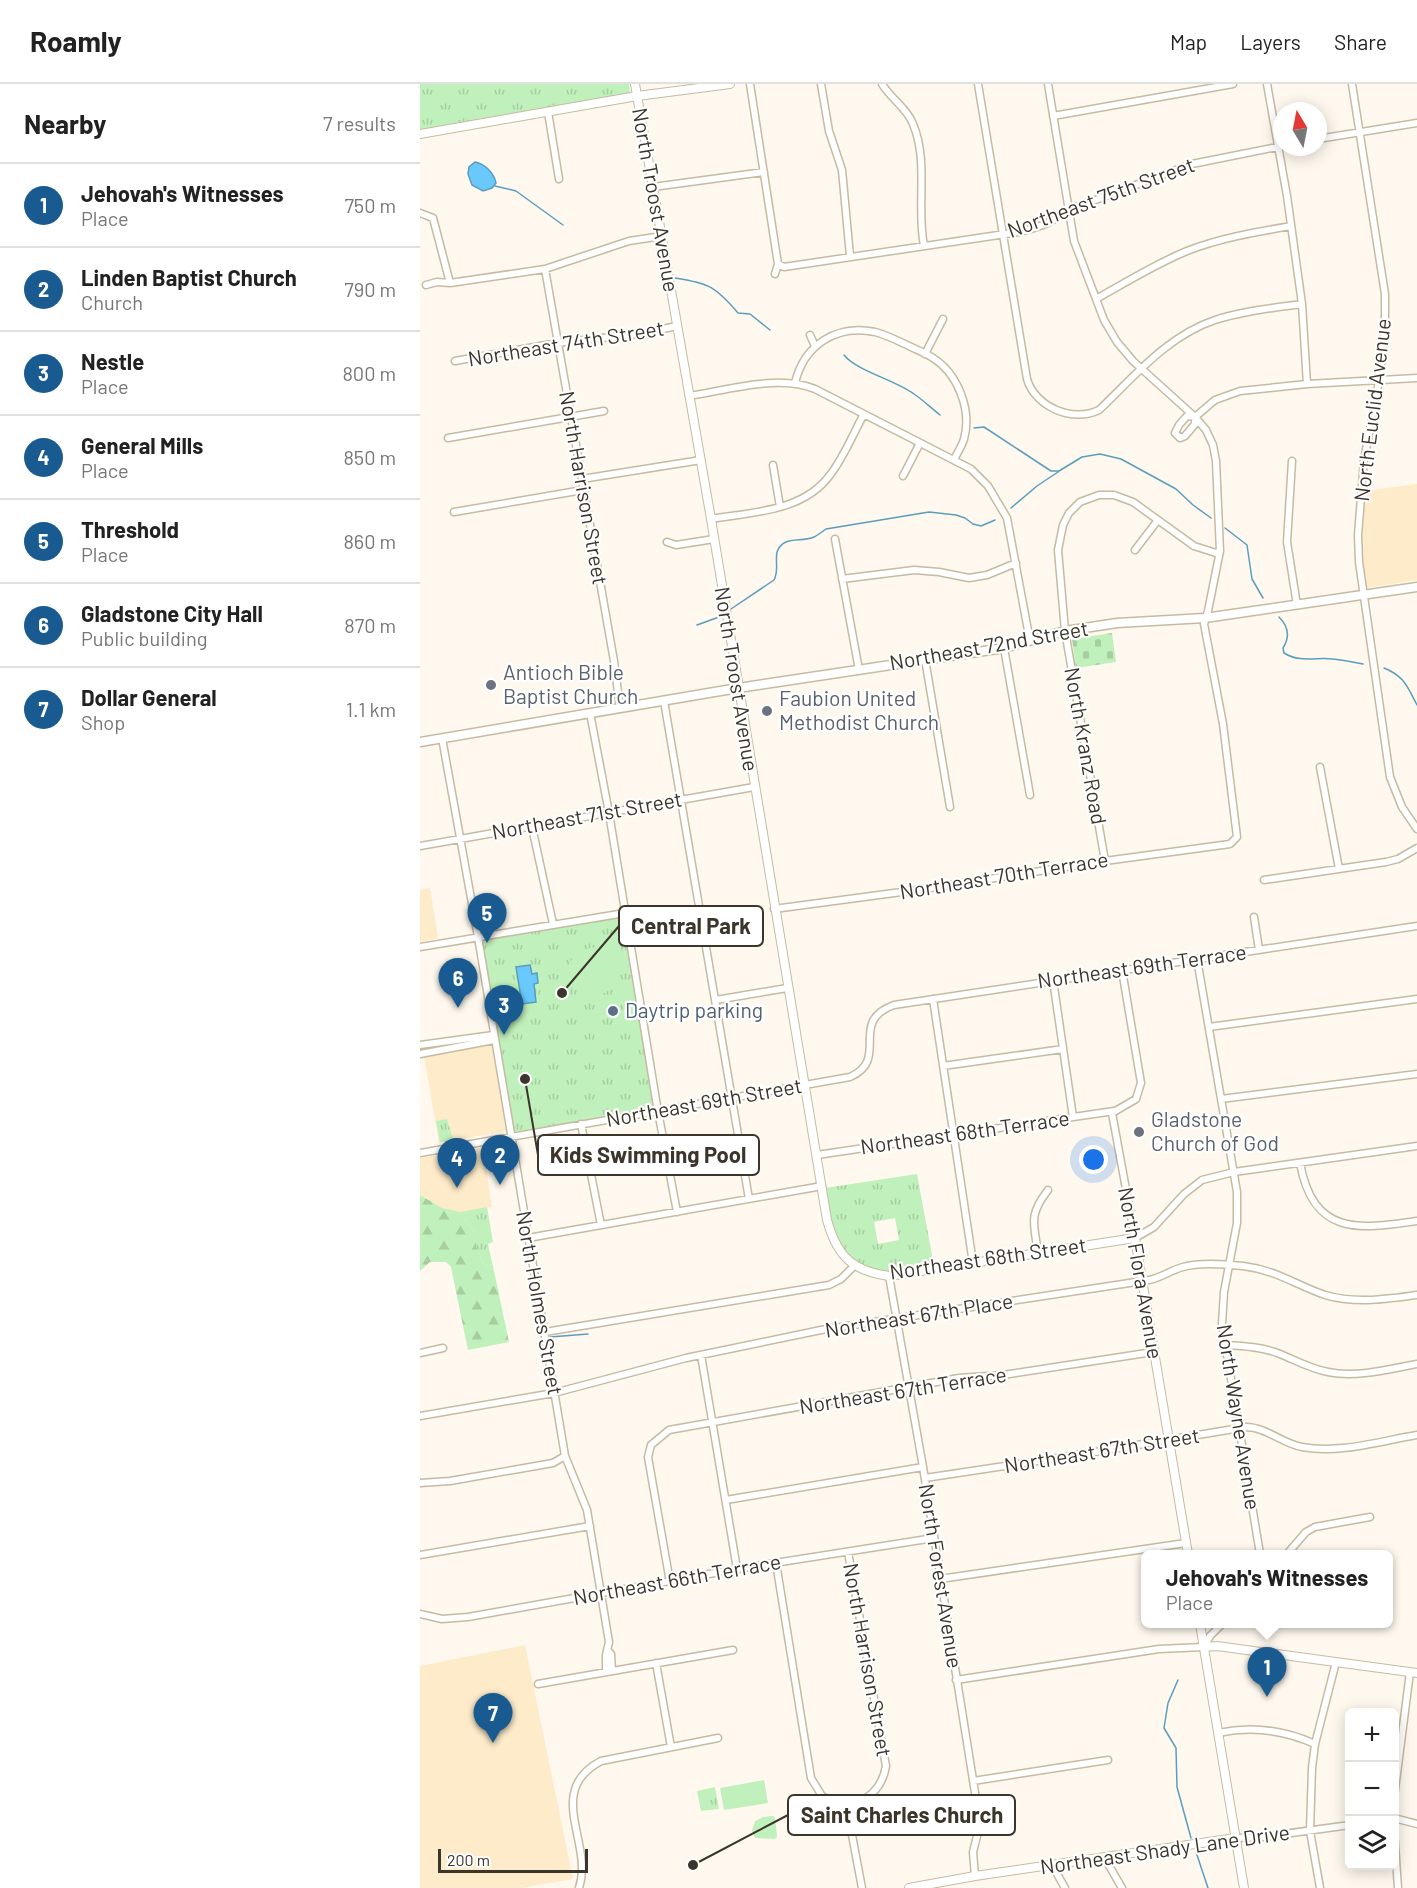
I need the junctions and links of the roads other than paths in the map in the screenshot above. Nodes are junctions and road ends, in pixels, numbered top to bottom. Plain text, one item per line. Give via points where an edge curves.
1 (635, 84) edge
2 (730, 84) edge
3 (750, 84) edge
4 (821, 84) edge
5 (882, 84) edge
6 (978, 84) edge
7 (1047, 84) edge
8 (1233, 84) edge
9 (1267, 84) edge
10 (1352, 84) edge
11 (637, 96) junction
12 (548, 112) junction
13 (1273, 113) edge
14 (1053, 116) junction
15 (1417, 123) edge
16 (1360, 132) junction
17 (420, 134) edge
18 (1327, 138) edge
19 (1273, 147) edge
20 (1281, 156) edge
21 (764, 172) junction
22 (559, 179) dead end
23 (653, 188) junction
24 (1068, 208) junction
25 (420, 213) edge
26 (1291, 226) junction
27 (1003, 235) junction
28 (662, 236) junction
29 (924, 246) junction
30 (850, 256) junction
31 (778, 264) junction
32 (545, 269) junction
33 (775, 274) dead end
34 (450, 283) junction
35 (426, 285) dead end
36 (1096, 299) junction
37 (1302, 304) junction
38 (942, 319) dead end
39 (677, 326) junction
40 (810, 335) dead end
41 (557, 343) junction
42 (815, 346) junction
43 (925, 354) junction
44 (455, 361) dead end
45 (1141, 370) junction
46 (1417, 378) edge
47 (1379, 381) junction
48 (795, 383) junction
49 (1307, 384) junction
50 (689, 396) junction
51 (604, 411) dead end
52 (864, 414) junction
53 (570, 417) junction
54 (1195, 417) junction
55 (448, 438) dead end
56 (920, 443) junction
57 (701, 460) junction
58 (954, 460) junction
59 (1292, 461) dead end
60 (773, 465) dead end
61 (903, 476) dead end
62 (582, 479) junction
63 (583, 490) junction
64 (780, 507) junction
65 (454, 512) dead end
66 (711, 519) junction
67 (1158, 520) junction
68 (714, 539) junction
69 (835, 539) dead end
70 (667, 542) dead end
71 (1136, 550) dead end
72 (1220, 551) junction
73 (1016, 563) junction
74 (842, 579) junction
75 (1417, 587) edge
76 (1363, 595) junction
77 (1297, 605) junction
78 (1205, 618) junction
79 (1065, 631) junction
80 (1030, 641) junction
81 (1004, 648) junction
82 (926, 659) junction
83 (859, 670) junction
84 (738, 688) junction
85 (664, 701) junction
86 (620, 708) junction
87 (590, 713) junction
88 (442, 738) junction
89 (420, 742) edge
90 (1320, 767) dead end
91 (754, 787) junction
92 (1030, 795) dead end
93 (682, 800) junction
94 (950, 807) dead end
95 (609, 813) junction
96 (531, 827) junction
97 (1417, 829) edge
98 (460, 838) junction
99 (420, 846) edge
100 (1417, 848) edge
101 (1105, 861) junction
102 (1339, 870) junction
103 (1264, 880) dead end
104 (774, 909) junction
105 (625, 913) junction
106 (1254, 917) dead end
107 (553, 924) junction
108 (1417, 926) edge
109 (478, 937) junction
110 (420, 947) edge
111 (1258, 950) junction
112 (1197, 959) junction
113 (1122, 970) junction
114 (1053, 980) junction
115 (787, 988) junction
116 (933, 999) junction
117 (1417, 999) edge
118 (716, 1000) junction
119 (873, 1020) joint
120 (1209, 1027) junction
121 (494, 1037) junction
122 (420, 1045) edge
123 (1063, 1048) junction
124 (420, 1054) edge
125 (943, 1066) junction
126 (1417, 1074) edge
127 (805, 1086) junction
128 (732, 1098) junction
129 (1221, 1099) junction
130 (658, 1111) junction
131 (1114, 1111) junction
132 (1073, 1117) junction
133 (581, 1124) junction
134 (954, 1134) junction
135 (512, 1137) junction
136 (1417, 1146) edge
137 (420, 1153) edge
138 (817, 1155) junction
139 (1300, 1163) junction
140 (1234, 1172) junction
141 (822, 1186) junction
142 (1048, 1190) dead end
143 (749, 1199) junction
144 (677, 1212) junction
145 (1417, 1221) edge
146 (601, 1225) junction
147 (528, 1238) junction
148 (1135, 1238) junction
149 (1038, 1253) junction
150 (973, 1263) junction
151 (1229, 1265) junction
152 (854, 1266) junction
153 (889, 1276) junction
154 (1142, 1281) junction
155 (1417, 1295) edge
156 (897, 1319) junction
157 (545, 1332) junction
158 (1225, 1346) junction
159 (443, 1348) dead end
160 (1153, 1352) junction
161 (420, 1353) edge
162 (701, 1354) junction
163 (1417, 1364) edge
164 (909, 1388) junction
165 (554, 1393) junction
166 (420, 1416) edge
167 (713, 1422) junction
168 (1240, 1429) junction
169 (1417, 1435) edge
170 (1168, 1441) junction
171 (565, 1456) junction
172 (923, 1467) junction
173 (925, 1478) junction
174 (420, 1483) edge
175 (726, 1500) junction
176 (1370, 1517) dead end
177 (590, 1526) junction
178 (934, 1538) junction
179 (1186, 1543) junction
180 (1187, 1550) edge
181 (1259, 1550) edge
182 (1290, 1550) edge
183 (848, 1552) junction
184 (420, 1555) edge
185 (776, 1563) junction
186 (736, 1569) junction
187 (940, 1579) junction
188 (670, 1582) junction
189 (601, 1593) junction
190 (420, 1614) edge
191 (1201, 1628) edge
192 (1217, 1628) edge
193 (1204, 1647) junction
194 (734, 1650) dead end
195 (1336, 1662) junction
196 (656, 1663) junction
197 (609, 1672) junction
198 (1413, 1672) edge
199 (956, 1680) junction
200 (538, 1684) dead end
201 (1218, 1733) junction
202 (718, 1738) dead end
203 (1315, 1744) junction
204 (671, 1747) junction
205 (1108, 1760) dead end
206 (1399, 1769) edge
207 (973, 1781) junction
208 (844, 1807) junction
209 (1399, 1819) edge
210 (1417, 1824) edge
211 (1345, 1826) edge
212 (1311, 1831) junction
213 (1236, 1838) junction
214 (1104, 1857) junction
215 (1052, 1865) junction
216 (1397, 1870) edge
217 (975, 1876) junction
218 (579, 1888) edge
219 (862, 1888) edge
220 (909, 1888) edge
221 (1065, 1888) edge
222 (1122, 1888) edge
223 (1244, 1888) edge
224 (1320, 1888) edge
225 (1398, 1888) edge

1 - 11 street, North Troost Avenue
2 - 11 street
3 - 21 street
4 - 30 street via 829,131 842,170
5 - 29 street via 915,127
6 - 27 street
7 - 14 street
8 - 14 street
9 - 13 street
10 - 16 street, North Euclid Avenue
11 - 12 street
11 - 23 street, North Troost Avenue
12 - 17 street
12 - 22 street
14 - 24 street
15 - 16 street
16 - 18 street
16 - 47 street, North Euclid Avenue via 1385,294
19 - 24 street, Northeast 75th Street via 1192,164
20 - 26 street
21 - 23 street
21 - 31 street
23 - 28 street, North Troost Avenue
24 - 27 street, Northeast 75th Street via 1031,229
24 - 36 street via 1074,241
25 - 34 street via 433,218
26 - 36 street via 1201,246
26 - 37 street
27 - 29 street, Northeast 75th Street
27 - 45 street via 1032,393 1058,410 1093,413
28 - 32 street via 618,244
28 - 39 street, North Troost Avenue
29 - 30 street, Northeast 75th Street
30 - 31 street, Northeast 75th Street via 784,267
31 - 33 street
32 - 34 street
32 - 41 street, North Harrison Street
34 - 35 street
36 - 45 street via 1117,342
37 - 45 street via 1236,314 1202,325 1169,344
37 - 49 street
38 - 43 street
39 - 41 street, Northeast 74th Street
39 - 50 street, North Troost Avenue
40 - 42 street
41 - 44 street, Northeast 74th Street
41 - 53 street, North Harrison Street
42 - 43 street via 838,334 862,331 885,335
42 - 48 street via 804,360
43 - 58 street via 945,368 960,390 965,432
45 - 54 street
46 - 47 street
47 - 49 street
47 - 76 street, North Euclid Avenue via 1364,460 1358,535
48 - 50 street via 776,382
48 - 52 street
49 - 54 street via 1231,393 1215,400
50 - 57 street, North Troost Avenue
51 - 53 street
52 - 56 street
52 - 64 street via 825,482 803,499
53 - 55 street
53 - 62 street, North Harrison Street
54 - 72 street via 1209,436 1216,455
56 - 58 street
56 - 61 street
57 - 62 street
57 - 66 street, North Troost Avenue
58 - 73 street via 977,474 999,501 1009,524
59 - 77 street via 1287,542
60 - 64 street
62 - 63 street, North Harrison Street
63 - 65 street
63 - 86 street, North Harrison Street
64 - 66 street
66 - 68 street, North Troost Avenue
67 - 71 street
67 - 72 street, North Kranz Road via 1194,546
67 - 79 street, North Kranz Road via 1127,499 1107,494 1087,498 1069,513 1060,532 1058,550
68 - 70 street via 676,545
68 - 84 street, North Troost Avenue
69 - 74 street
72 - 78 street
73 - 74 street via 969,578 914,570
73 - 80 street
74 - 83 street
75 - 76 main road, Northeast 72nd Street
76 - 77 main road, Northeast 72nd Street
76 - 97 street, North Euclid Avenue via 1390,777 1402,807
77 - 78 main road, Northeast 72nd Street
78 - 79 main road, Northeast 72nd Street via 1117,623
78 - 101 street, Northeast 70th Terrace via 1203,624 1224,724 1237,837 1233,842
79 - 80 main road, Northeast 72nd Street
79 - 101 street, North Kranz Road
80 - 81 main road, Northeast 72nd Street
81 - 82 main road, Northeast 72nd Street
81 - 92 street
82 - 83 main road, Northeast 72nd Street
82 - 94 street
83 - 84 main road, Northeast 72nd Street
84 - 85 main road, Northeast 72nd Street
84 - 91 street, North Troost Avenue
85 - 86 main road, Northeast 72nd Street
85 - 93 street
86 - 87 main road, Northeast 72nd Street
87 - 88 main road, Northeast 72nd Street
87 - 95 street
88 - 89 main road, Northeast 72nd Street
88 - 98 street, North Holmes Street
90 - 102 street
91 - 93 street, Northeast 71st Street
91 - 104 street, North Troost Avenue
93 - 95 street, Northeast 71st Street
93 - 118 street
95 - 96 street, Northeast 71st Street
95 - 105 street
96 - 98 street, Northeast 71st Street
96 - 107 street
98 - 99 street, Northeast 71st Street
98 - 109 street, North Holmes Street
100 - 102 street via 1398,859
101 - 104 street, Northeast 70th Terrace
102 - 103 street
104 - 115 street, North Troost Avenue
105 - 107 street
105 - 130 street
106 - 111 street
107 - 109 street
108 - 111 street, Northeast 69th Terrace
109 - 110 street
109 - 121 street, North Holmes Street
111 - 112 street, Northeast 69th Terrace
112 - 113 street, Northeast 69th Terrace
112 - 120 street, North Wayne Avenue
113 - 114 street, Northeast 69th Terrace
113 - 131 street via 1141,1083 1136,1099
114 - 116 street, Northeast 69th Terrace
114 - 123 street
115 - 118 street
115 - 127 street, North Troost Avenue
116 - 119 street, Northeast 69th Terrace via 894,1005 879,1012
116 - 125 street
117 - 120 street
118 - 128 street
119 - 127 street, Northeast 69th Street via 866,1067 850,1077
120 - 129 street, North Wayne Avenue
121 - 122 street
121 - 124 street
121 - 135 street, North Holmes Street
123 - 125 street
123 - 132 street
125 - 134 street
126 - 129 street
127 - 128 street, Northeast 69th Street
127 - 138 street, North Troost Avenue
128 - 130 street, Northeast 69th Street
128 - 143 street
129 - 140 street, North Wayne Avenue
130 - 133 street, Northeast 69th Street
130 - 144 street
131 - 132 street, Northeast 68th Terrace
131 - 148 street, North Flora Avenue
132 - 134 street, Northeast 68th Terrace
133 - 135 street, Northeast 69th Street
133 - 146 street
134 - 138 street, Northeast 68th Terrace
134 - 150 street
135 - 137 street, Northeast 69th Street
135 - 147 street, North Holmes Street
136 - 139 street, Northeast 68th Street
138 - 141 street, North Troost Avenue
139 - 140 street, Northeast 68th Street
139 - 145 street via 1312,1201 1333,1219 1365,1227
140 - 148 street, Northeast 68th Street via 1202,1180 1154,1227
140 - 151 street, North Wayne Avenue via 1237,1223
141 - 143 street
141 - 152 street, North Troost Avenue via 832,1237
142 - 149 street via 1034,1215
143 - 144 street
144 - 146 street
146 - 147 street
147 - 157 street, North Holmes Street
148 - 149 street, Northeast 68th Street
148 - 154 street, North Flora Avenue
149 - 150 street, Northeast 68th Street
150 - 153 street, Northeast 68th Street
151 - 154 street, Northeast 67th Place via 1187,1266
151 - 155 street, Northeast 67th Place via 1262,1269 1344,1299
151 - 158 street, North Wayne Avenue via 1222,1314
152 - 153 street, Northeast 68th Street
152 - 157 street via 829,1285
153 - 156 street, North Forest Avenue
154 - 156 street, Northeast 67th Place
154 - 160 street, North Flora Avenue
156 - 162 street, Northeast 67th Place
156 - 164 street, North Forest Avenue
157 - 165 street, North Holmes Street
158 - 163 street via 1265,1349 1335,1374
158 - 168 street, North Wayne Avenue
159 - 161 street
160 - 164 street, Northeast 67th Terrace
160 - 170 street, North Flora Avenue
162 - 165 street, Northeast 67th Place
162 - 167 street
164 - 167 street, Northeast 67th Terrace
164 - 172 street, North Forest Avenue
165 - 166 street, Northeast 67th Place
165 - 171 street, North Holmes Street
167 - 175 street
167 - 188 street, Northeast 67th Terrace via 672,1429 651,1445 648,1457
168 - 169 street, Northeast 67th Street via 1256,1428 1299,1447 1325,1449
168 - 170 street, Northeast 67th Street
168 - 181 street, North Wayne Avenue
170 - 173 street, Northeast 67th Street
170 - 179 street, North Flora Avenue
171 - 174 street via 553,1463
171 - 177 street, North Holmes Street
172 - 173 street, North Forest Avenue
172 - 175 street
173 - 178 street, North Forest Avenue
175 - 186 street
176 - 182 street via 1315,1527
177 - 184 street
177 - 189 street, North Holmes Street
178 - 183 street, Northeast 66th Terrace
178 - 187 street, North Forest Avenue
179 - 180 street, North Flora Avenue
179 - 187 street
183 - 185 street, Northeast 66th Terrace
183 - 208 street, North Harrison Street via 886,1766 881,1784 871,1796
185 - 186 street, Northeast 66th Terrace
185 - 208 street via 811,1779 822,1796
186 - 188 street, Northeast 66th Terrace
187 - 199 street, North Forest Avenue
188 - 189 street, Northeast 66th Terrace
189 - 190 street, Northeast 66th Terrace via 457,1618
189 - 197 street, North Holmes Street via 611,1654
191 - 193 street
192 - 193 street
193 - 195 street
193 - 199 street via 1159,1649
193 - 201 street
194 - 196 street
195 - 198 street
195 - 203 street
196 - 197 street
196 - 204 street
197 - 200 street
198 - 206 street
199 - 207 street, North Forest Avenue
201 - 203 street via 1265,1730
201 - 213 street
202 - 204 street
203 - 212 street
204 - 218 street via 601,1761 578,1780 573,1800 583,1866
205 - 207 street
207 - 217 street, North Forest Avenue via 980,1824 972,1858
208 - 219 street
209 - 210 street
211 - 212 street, Northeast Shady Lane Drive
212 - 213 street, Northeast Shady Lane Drive
212 - 224 street
213 - 214 street, Northeast Shady Lane Drive
213 - 223 street
214 - 215 street, Northeast Shady Lane Drive
214 - 222 street
215 - 217 street, Northeast Shady Lane Drive
215 - 221 street
216 - 225 street
217 - 220 street, Northeast Shady Lane Drive

